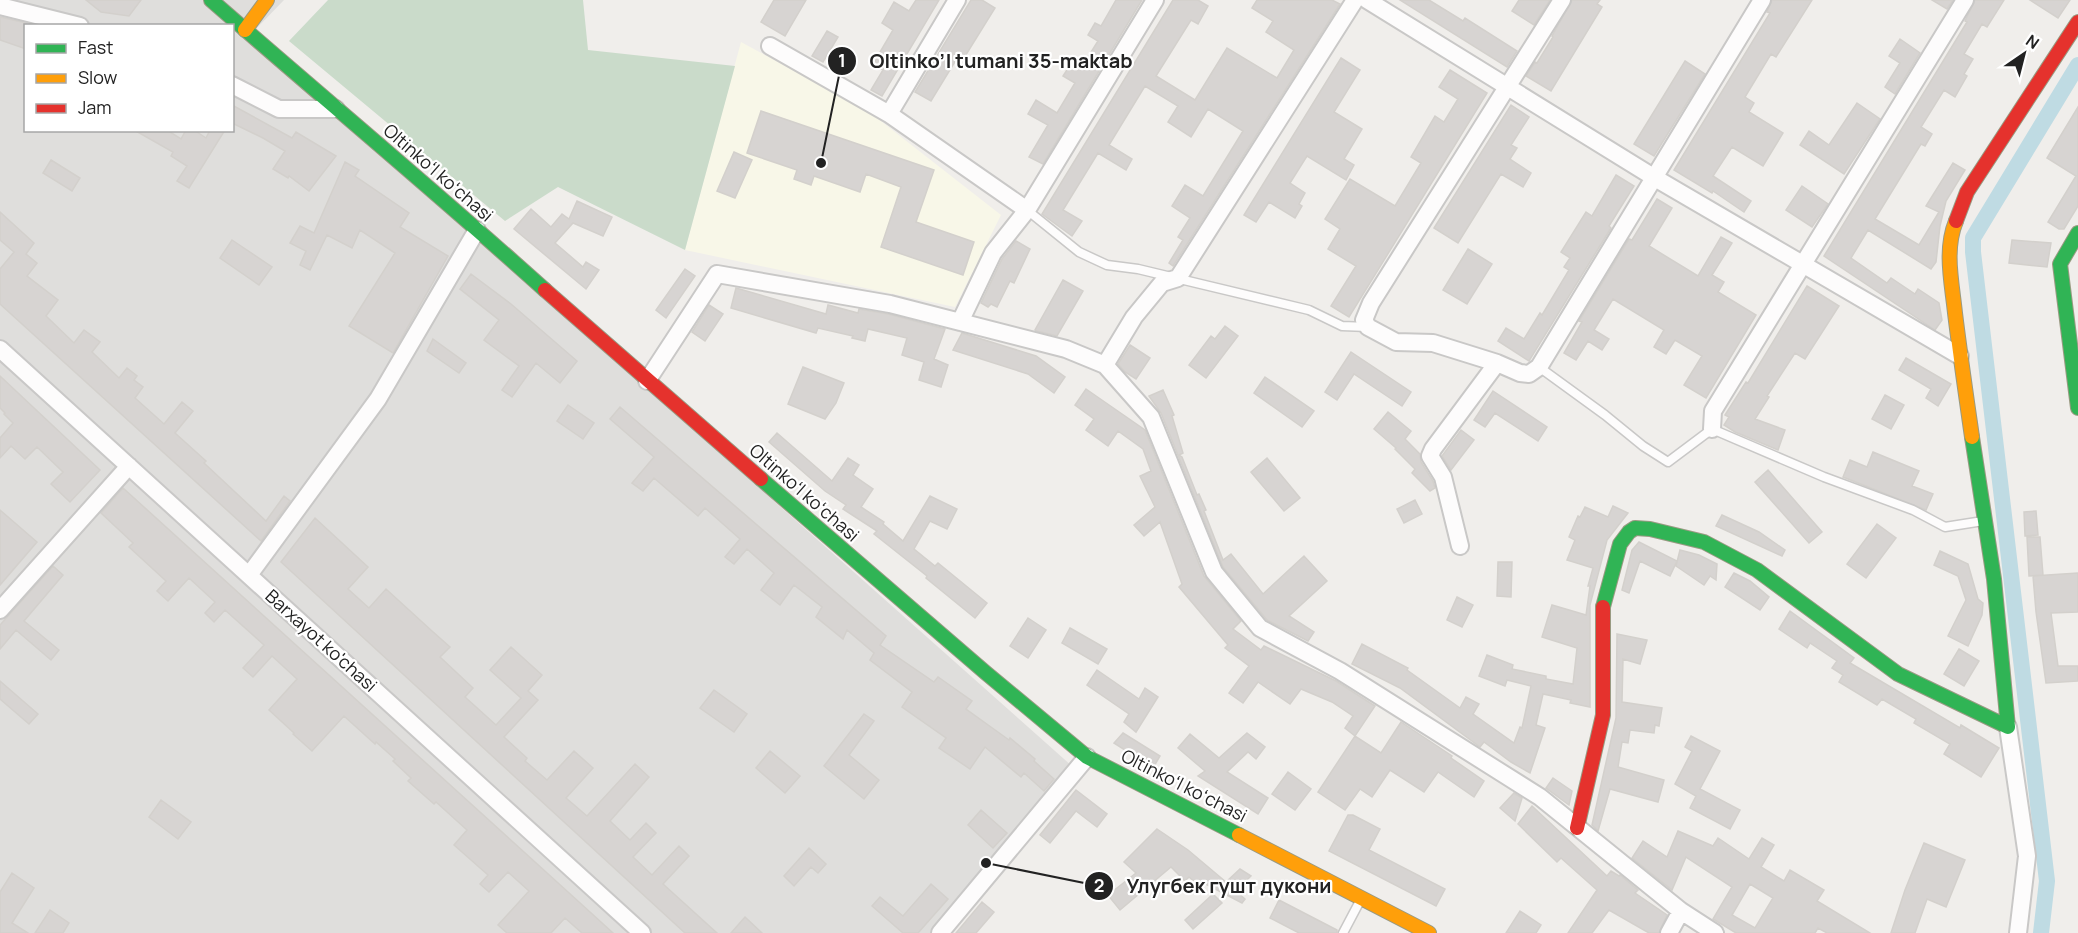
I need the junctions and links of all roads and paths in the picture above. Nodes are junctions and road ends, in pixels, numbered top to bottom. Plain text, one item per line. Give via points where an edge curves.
1 (211, 0) edge
2 (957, 0) edge
3 (1155, 0) edge
4 (1355, 0) edge
5 (1367, 0) edge
6 (1562, 0) edge
7 (1762, 0) edge
8 (1965, 0) edge
9 (264, 1) edge
10 (0, 6) edge
11 (2078, 22) edge
12 (72, 24) edge
13 (245, 30) junction
14 (770, 46) dead end
15 (234, 86) edge
16 (1506, 86) junction
17 (336, 109) junction
18 (889, 114) junction
19 (1655, 177) junction
20 (1028, 210) junction
21 (477, 230) junction
22 (2078, 233) edge
23 (1803, 265) junction
24 (1178, 278) junction
25 (960, 322) junction
26 (1368, 327) junction
27 (0, 349) edge
28 (1960, 356) junction
29 (1497, 363) junction
30 (1105, 365) junction
31 (1539, 367) junction
32 (647, 381) junction
33 (2078, 408) edge
34 (1712, 429) junction
35 (129, 466) junction
36 (1985, 521) junction
37 (1460, 546) dead end
38 (249, 575) junction
39 (0, 610) edge
40 (2008, 726) junction
41 (1087, 757) junction
42 (1577, 828) junction
43 (1361, 898) junction
44 (1681, 911) junction
45 (642, 933) edge
46 (940, 933) edge
47 (1343, 933) edge
48 (1429, 933) edge
49 (1669, 933) edge
50 (1715, 933) edge
51 (2018, 933) edge

1 - 13 street, Oltinkoʻl koʻchasi
2 - 18 street
3 - 20 street
4 - 24 street
5 - 16 street
6 - 16 street
7 - 19 street
8 - 23 street
9 - 13 street
10 - 12 street
11 - 28 street via 1967,192 1953,228 1948,260
13 - 17 street, Oltinkoʻl koʻchasi
14 - 18 street
15 - 17 street via 279,109
16 - 19 street
16 - 26 street via 1371,303 1364,320
17 - 21 street, Oltinkoʻl koʻchasi
18 - 20 street
19 - 23 street
19 - 31 street
20 - 24 lane via 1079,252 1107,265
20 - 25 street via 993,253
21 - 32 street, Oltinkoʻl koʻchasi
21 - 38 street via 378,399
22 - 33 street via 2060,264
23 - 28 street
23 - 34 street via 1713,411
24 - 26 lane via 1309,310 1342,326
24 - 30 street via 1162,284 1134,317
25 - 30 street via 1066,349
25 - 32 street via 890,304 717,274
26 - 29 street via 1396,342 1433,344
27 - 35 street, Barxayot ko'chasi
28 - 36 street
29 - 31 street via 1529,374
29 - 37 street via 1430,456 1443,477
30 - 42 street via 1151,417 1214,572 1260,628 1340,671 1520,784
31 - 34 lane via 1668,462
32 - 41 street, Oltinkoʻl koʻchasi
34 - 36 lane via 1913,510 1945,527
35 - 38 street, Barxayot ko'chasi
35 - 39 street
36 - 40 street
38 - 45 street, Barxayot ko'chasi
40 - 42 street via 1898,674 1757,570 1704,542 1635,528 1620,544 1604,608 1603,715
40 - 51 street via 2027,856
41 - 43 street, Oltinkoʻl koʻchasi
41 - 46 street
42 - 44 street
43 - 47 lane
43 - 48 street, Oltinkoʻl koʻchasi
44 - 49 street
44 - 50 street

